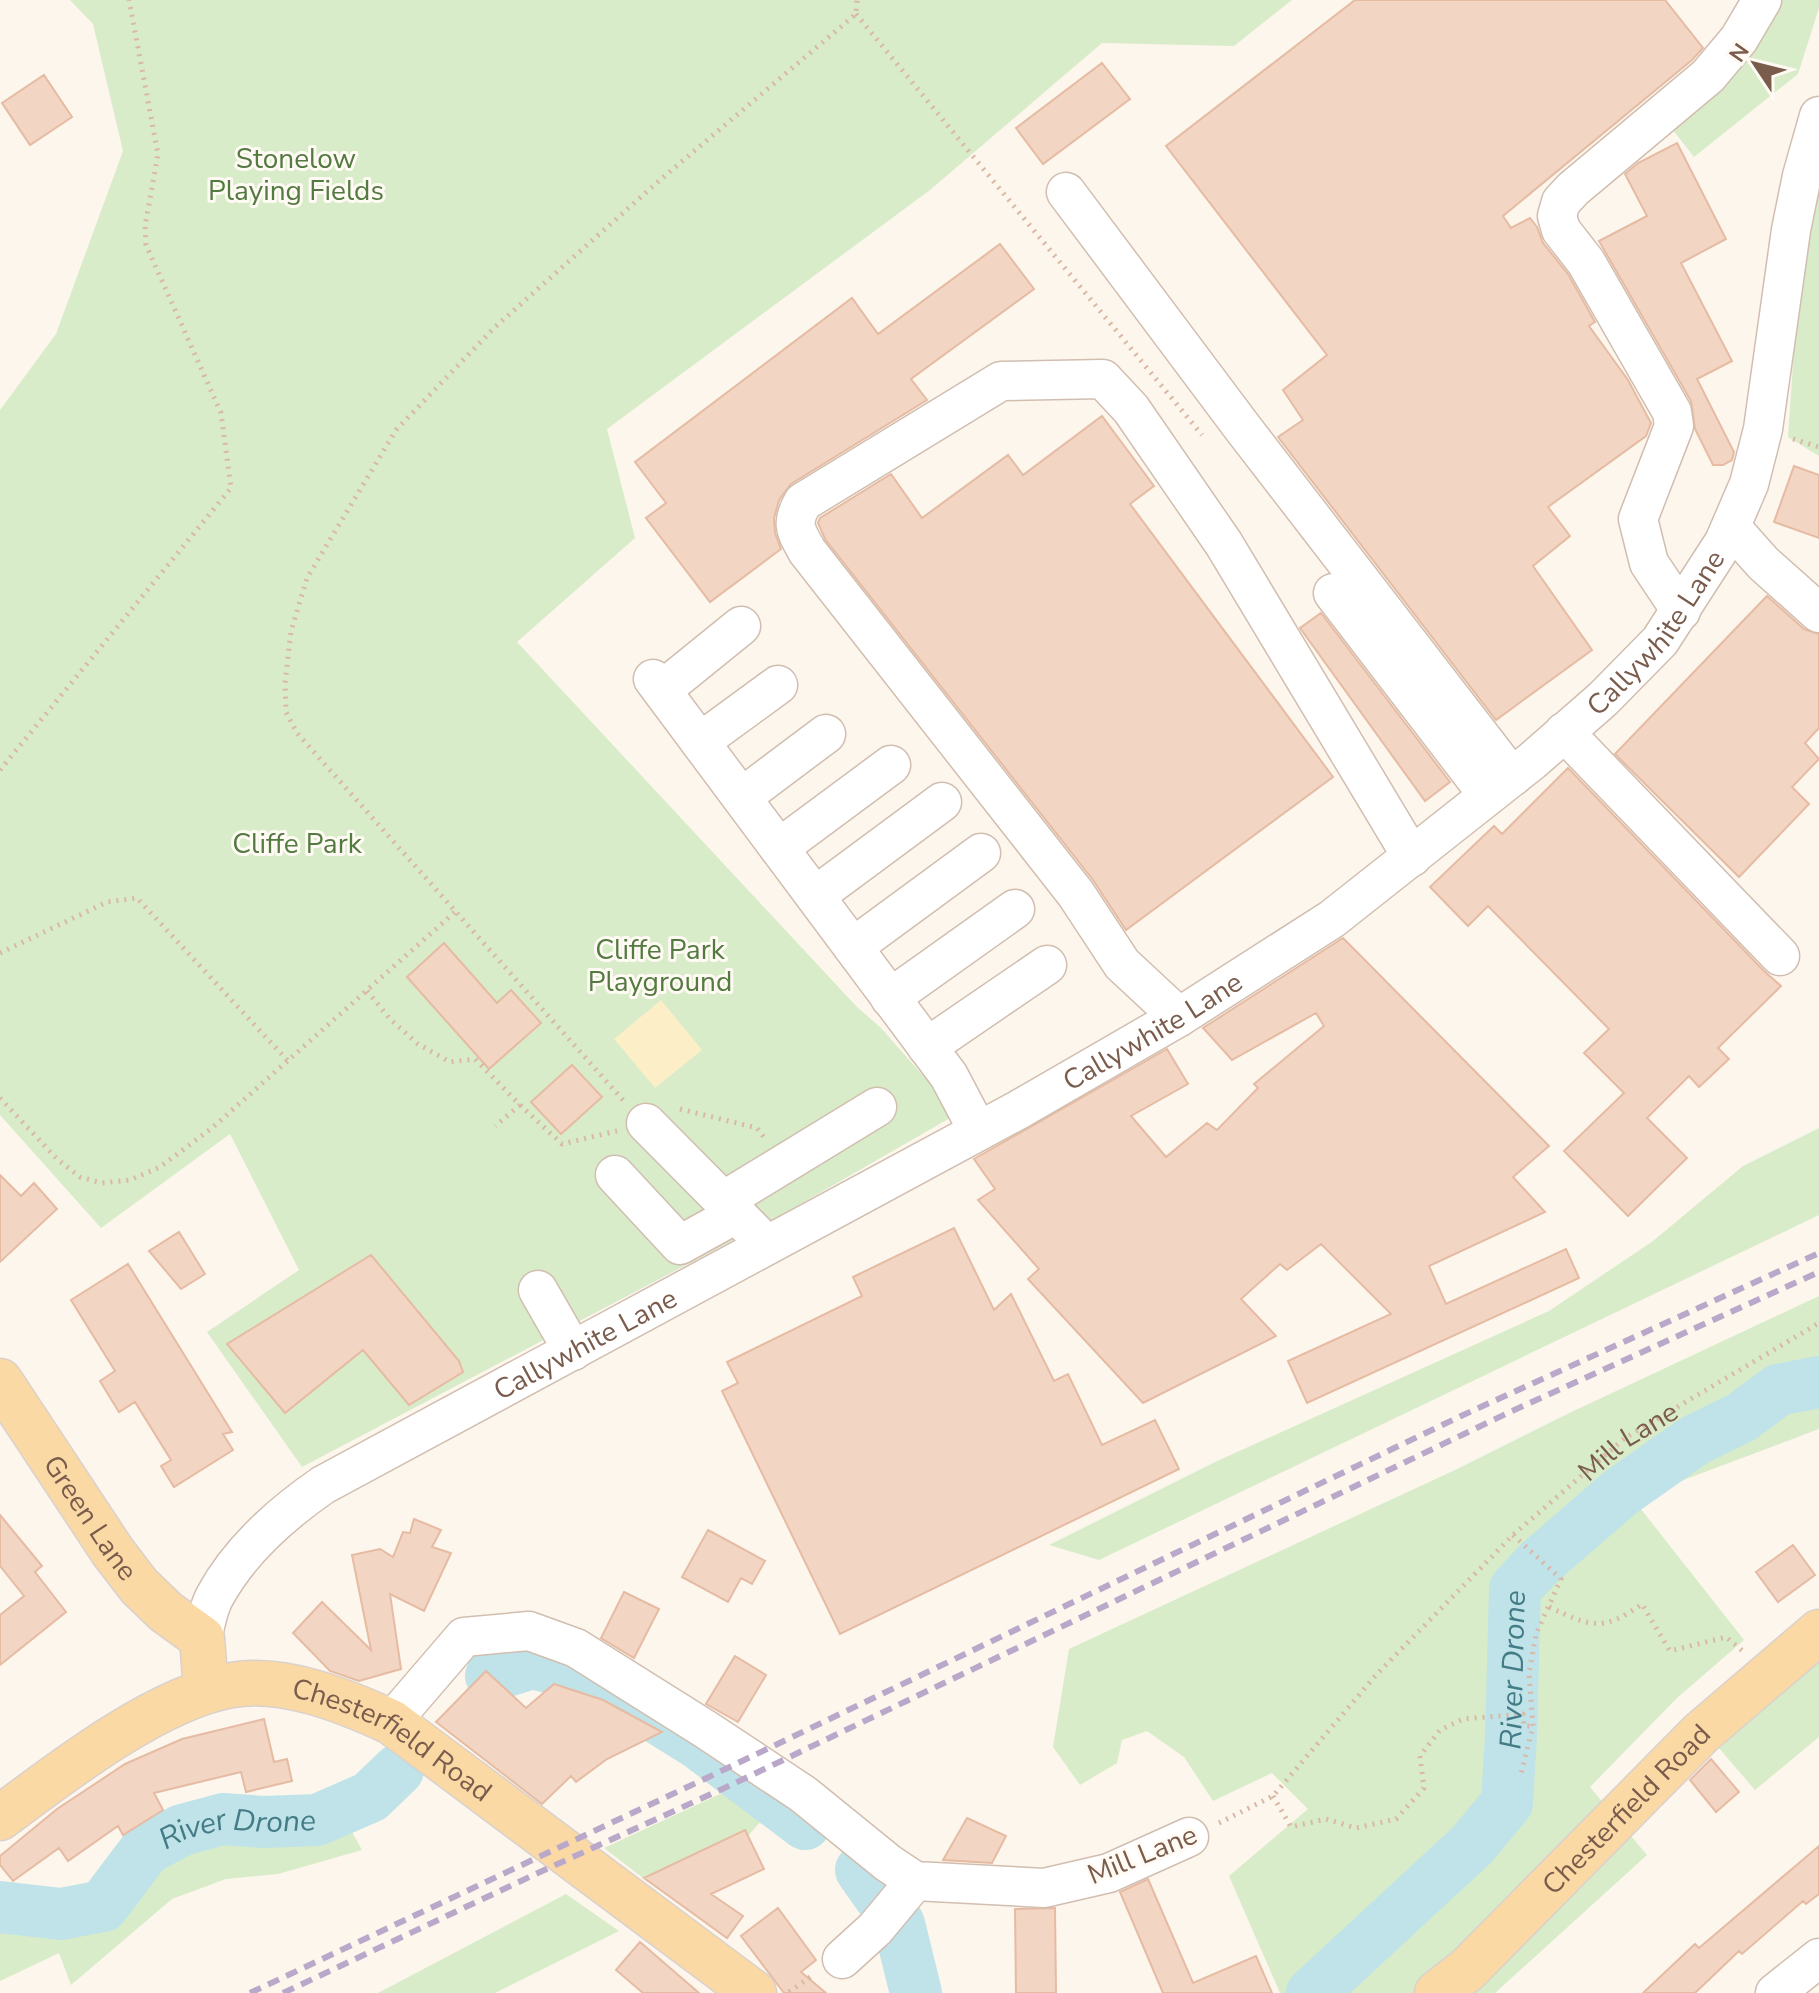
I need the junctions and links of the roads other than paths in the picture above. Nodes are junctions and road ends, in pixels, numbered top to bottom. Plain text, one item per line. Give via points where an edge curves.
1 (1762, 0) edge
2 (1819, 116) edge
3 (1066, 192) dead end
4 (1731, 527) junction
5 (1333, 593) dead end
6 (1681, 611) junction
7 (1819, 613) edge
8 (741, 626) dead end
9 (778, 685) dead end
10 (1564, 732) junction
11 (826, 734) dead end
12 (700, 742) junction
13 (891, 765) dead end
14 (1500, 786) junction
15 (742, 797) junction
16 (942, 802) dead end
17 (779, 848) junction
18 (981, 853) dead end
19 (1412, 857) junction
20 (815, 896) junction
21 (1015, 909) dead end
22 (853, 947) junction
23 (1780, 956) dead end
24 (1047, 965) dead end
25 (890, 998) junction
26 (1179, 1017) junction
27 (927, 1047) junction
28 (877, 1107) dead end
29 (650, 1109) road end
30 (978, 1131) junction
31 (615, 1175) dead end
32 (730, 1208) junction
33 (767, 1245) junction
34 (538, 1290) dead end
35 (573, 1351) junction
36 (0, 1381) edge
37 (1819, 1632) edge
38 (202, 1638) junction
39 (206, 1691) junction
40 (391, 1722) junction
41 (0, 1818) edge
42 (1189, 1837) road end
43 (908, 1890) junction
44 (1819, 1958) edge
45 (842, 1959) dead end
46 (754, 1993) edge
47 (1437, 1993) edge
48 (1775, 1993) edge

1 - 6 street via 1708,76 1573,189 1557,216 1672,412 1674,426 1638,519 1649,563
2 - 4 street, Callywhite Lane via 1791,230 1763,429
3 - 14 street
4 - 6 street, Callywhite Lane
4 - 7 street
5 - 14 street
6 - 10 street, Callywhite Lane via 1660,641
8 - 12 street via 658,684
9 - 12 street
10 - 14 street, Callywhite Lane
10 - 23 street
11 - 15 street
12 - 15 street
13 - 17 street
14 - 19 street, Callywhite Lane
15 - 17 street
16 - 20 street
17 - 20 street
18 - 22 street
19 - 26 street, Callywhite Lane via 1332,919
19 - 26 street via 1224,544 1131,409 1103,379 1001,381 803,502 794,517 807,551 1076,894 1122,964
20 - 22 street
21 - 25 street
22 - 25 street
24 - 27 street
25 - 27 street
26 - 30 street, Callywhite Lane
27 - 30 street
28 - 32 street via 782,1163
29 - 32 street
30 - 33 street, Callywhite Lane
31 - 32 street via 680,1245
32 - 33 street
33 - 35 street, Callywhite Lane
34 - 35 street
35 - 38 street, Callywhite Lane via 292,1506 231,1571 213,1599
36 - 38 main road, Green Lane via 139,1586
37 - 47 main road, Chesterfield Road via 1701,1733 1467,1970
38 - 39 main road, Callywhite Lane
39 - 40 main road, Chesterfield Road via 267,1684 332,1699
39 - 41 main road, Chesterfield Road via 130,1729
40 - 43 street via 464,1637 529,1631 576,1648 803,1794 888,1863
40 - 46 main road, Chesterfield Road
42 - 43 street, Mill Lane via 1109,1873 1044,1888
43 - 45 street
44 - 48 street

